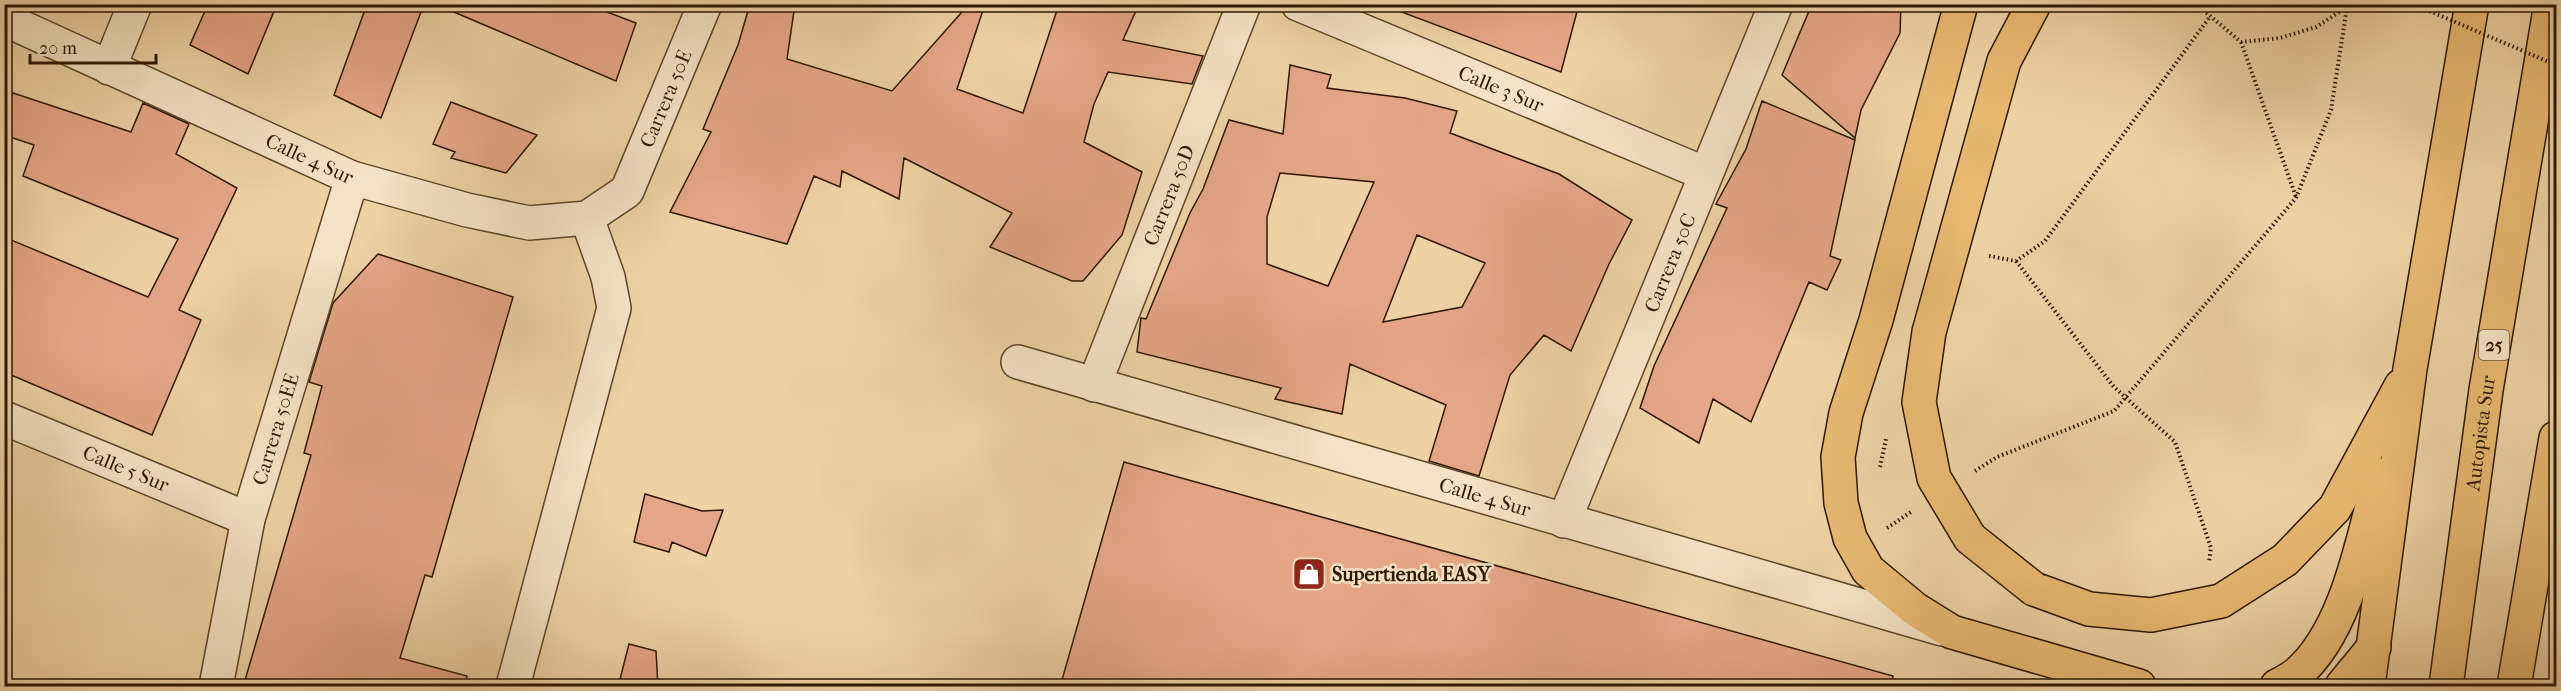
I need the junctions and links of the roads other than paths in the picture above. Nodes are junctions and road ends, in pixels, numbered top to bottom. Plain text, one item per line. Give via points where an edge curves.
1 (135, 4) edge
2 (705, 4) edge
3 (1244, 4) edge
4 (1298, 4) edge
5 (1776, 4) edge
6 (1961, 4) edge
7 (2034, 4) edge
8 (2472, 4) edge
9 (2551, 4) edge
10 (4, 19) edge
11 (109, 68) junction
12 (1706, 174) junction
13 (352, 177) junction
14 (627, 191) joint
15 (586, 218) junction
16 (1018, 362) dead end
17 (2410, 369) junction
18 (1094, 385) junction
19 (4, 418) edge
20 (2556, 438) edge
21 (248, 519) junction
22 (1564, 521) junction
23 (1952, 632) junction
24 (2375, 646) junction
25 (216, 687) edge
26 (513, 687) edge
27 (2139, 687) edge
28 (2277, 687) edge
29 (2342, 687) edge
30 (2368, 687) edge
31 (2446, 687) edge
32 (2514, 687) edge

1 - 11 street
2 - 14 street, Carrera 50E
3 - 18 street, Carrera 50D
4 - 12 street, Calle 3 Sur
5 - 12 street, Carrera 50C
6 - 23 highway via 1876,320 1846,413 1838,457 1841,503 1850,538 1868,570 1915,609
7 - 17 highway, bridge via 2004,61 1929,332 1919,402 1934,478 1970,538 2034,589 2089,609 2151,615 2221,601 2285,560 2335,507
8 - 17 highway
9 - 31 highway, Autopista Sur / 25 via 2486,390
10 - 11 street, Calle 4 Sur
11 - 13 street, Calle 4 Sur
12 - 22 street, Carrera 50C
13 - 15 street, Calle 4 Sur via 467,210 529,223
13 - 21 street, Carrera 50EE
14 - 15 street, Calle 4 Sur
15 - 26 street via 608,277 614,308
16 - 18 street, Calle 4 Sur
17 - 24 highway
17 - 28 highway via 2343,606 2321,646 2297,674
18 - 22 street, Calle 4 Sur
19 - 21 street, Calle 5 Sur
20 - 32 highway
21 - 25 street, Carrera 50EE
22 - 23 street, Calle 4 Sur
23 - 27 highway
24 - 29 highway
24 - 30 highway

